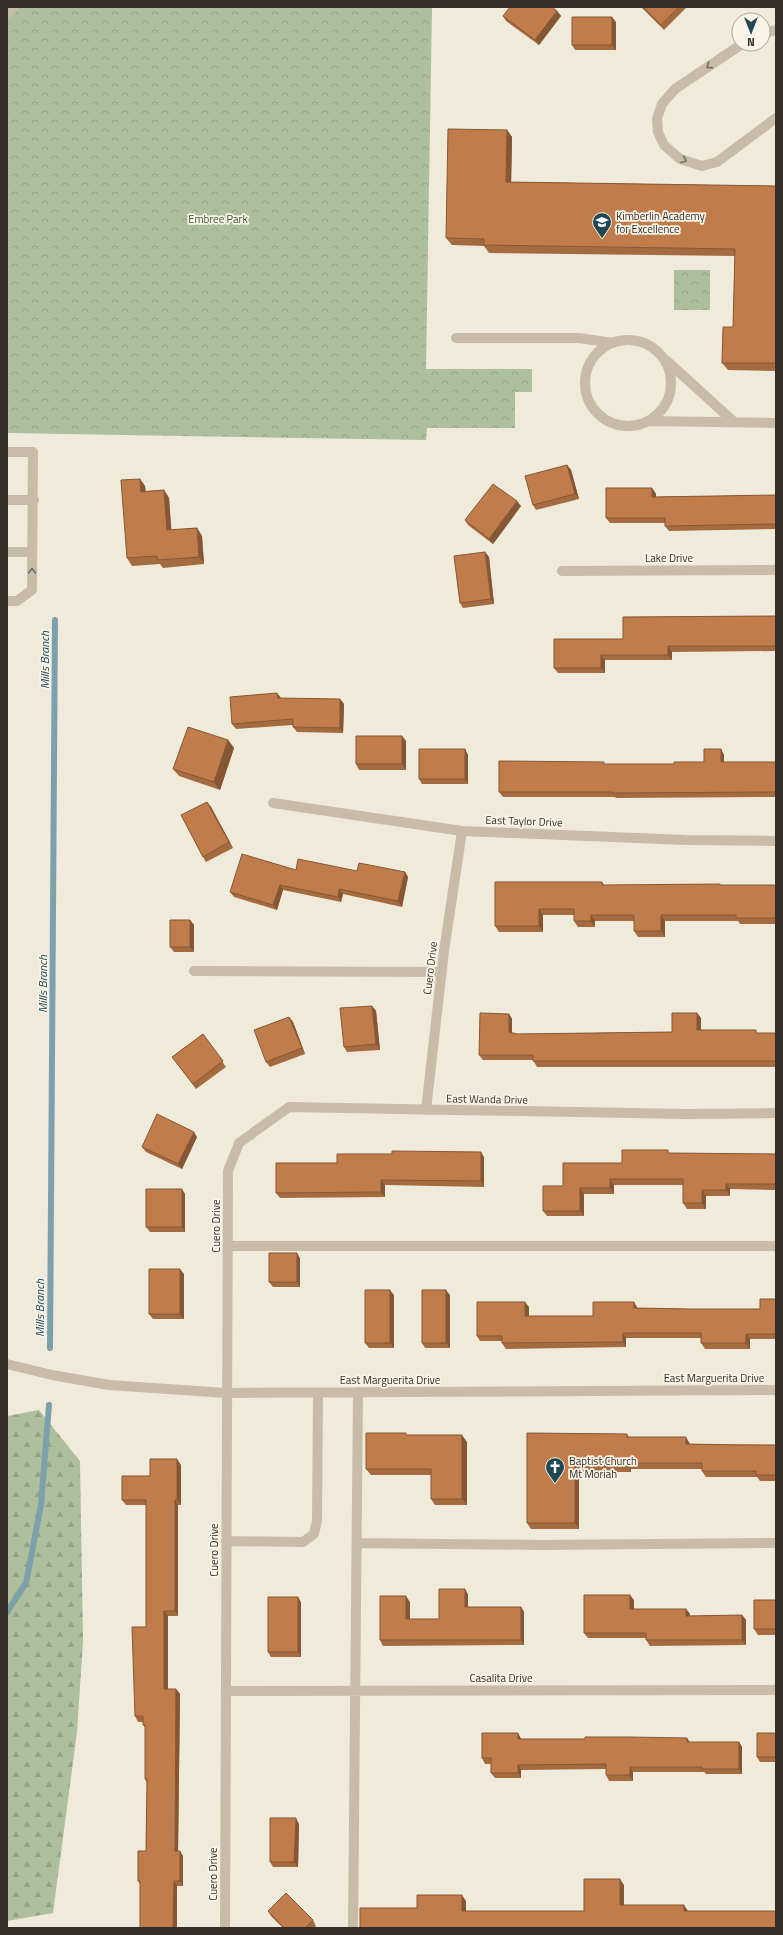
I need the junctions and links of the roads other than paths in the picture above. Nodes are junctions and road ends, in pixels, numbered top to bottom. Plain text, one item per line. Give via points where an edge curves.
1 (14, 7) edge
2 (7, 14) edge
3 (731, 51) edge
4 (776, 118) edge
5 (456, 338) dead end
6 (613, 343) junction
7 (664, 359) junction
8 (649, 421) junction
9 (734, 422) junction
10 (776, 423) edge
11 (7, 452) edge
12 (7, 500) edge
13 (34, 500) junction
14 (7, 552) edge
15 (31, 552) junction
16 (562, 570) dead end
17 (776, 570) edge
18 (7, 601) edge
19 (273, 803) dead end
20 (462, 831) junction
21 (776, 841) edge
22 (194, 971) dead end
23 (441, 972) junction
24 (426, 1110) junction
25 (776, 1113) edge
26 (228, 1171) joint
27 (228, 1246) junction
28 (776, 1246) edge
29 (7, 1364) edge
30 (776, 1390) edge
31 (358, 1392) junction
32 (226, 1393) junction
33 (318, 1393) junction
34 (226, 1541) junction
35 (357, 1542) junction
36 (776, 1543) edge
37 (776, 1690) edge
38 (226, 1691) junction
39 (356, 1691) junction
40 (225, 1928) edge
41 (353, 1928) edge

1 - 2 street
3 -> 4 street via 675,89 662,104 657,119 658,132 664,145 680,159 702,166 717,162
5 - 6 street via 579,338
6 - 7 street via 627,340 642,342 654,348
6 - 8 street via 591,360 586,373 585,387 589,401 608,421 636,425
7 - 8 street via 670,372 672,386 668,400 660,412
7 - 9 street
8 - 9 street
9 - 10 street
11 - 13 street via 33,452
12 - 13 street
13 - 15 street
14 - 15 street
18 -> 15 street via 17,601 32,590
16 - 17 street, Lake Drive
19 - 20 street, East Taylor Drive
20 - 21 street, East Taylor Drive
20 - 23 street, Cuero Drive
22 - 23 street
23 - 24 street, Cuero Drive
24 - 25 street, East Wanda Drive
24 - 26 street, East Wanda Drive via 289,1106 238,1144
26 - 27 street, Cuero Drive
27 - 28 street
27 - 32 street, Cuero Drive
29 - 32 street, East Marguerita Drive via 109,1385
30 - 31 street, East Marguerita Drive
31 - 33 street, East Marguerita Drive
31 - 35 street
32 - 33 street, East Marguerita Drive
32 - 34 street, Cuero Drive
33 - 34 street via 317,1521 314,1534 303,1542
34 - 38 street, Cuero Drive
35 - 36 street via 544,1545
35 - 39 street
37 - 39 street, Casalita Drive
38 - 39 street, Casalita Drive
38 - 40 street, Cuero Drive
39 - 41 street

